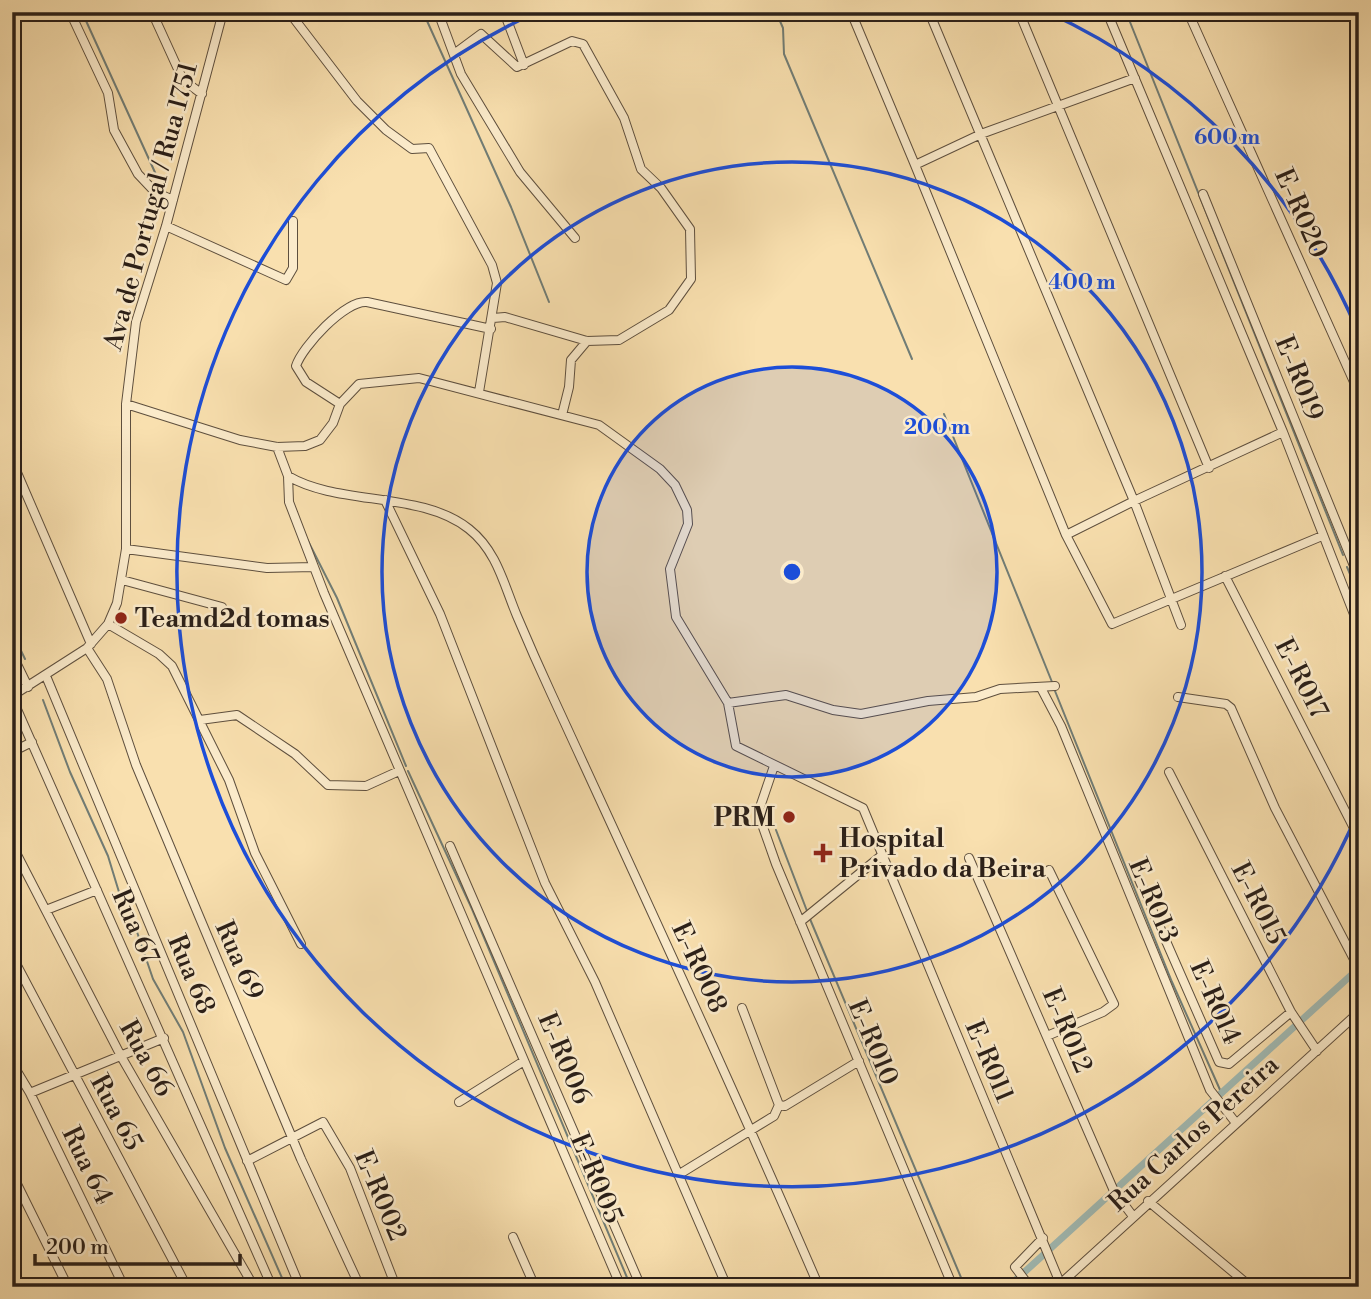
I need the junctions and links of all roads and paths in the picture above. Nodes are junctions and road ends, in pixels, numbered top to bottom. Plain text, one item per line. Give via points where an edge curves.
1 (70, 12) edge
2 (152, 12) edge
3 (223, 12) edge
4 (289, 12) edge
5 (438, 12) edge
6 (504, 12) edge
7 (851, 12) edge
8 (929, 12) edge
9 (1019, 12) edge
10 (1107, 12) edge
11 (1188, 12) edge
12 (454, 54) junction
13 (523, 65) junction
14 (1135, 78) junction
15 (202, 94) junction
16 (1060, 105) junction
17 (981, 134) junction
18 (915, 165) junction
19 (1203, 194) dead end
20 (173, 200) junction
21 (293, 221) dead end
22 (166, 226) junction
23 (575, 238) dead end
24 (494, 307) junction
25 (505, 317) junction
26 (493, 318) junction
27 (491, 329) junction
28 (587, 341) junction
29 (479, 392) junction
30 (1359, 393) edge
31 (126, 404) junction
32 (340, 404) junction
33 (562, 415) junction
34 (1283, 432) junction
35 (278, 447) junction
36 (12, 461) edge
37 (1209, 468) junction
38 (288, 476) junction
39 (385, 500) junction
40 (1134, 502) junction
41 (1066, 535) junction
42 (1322, 536) junction
43 (126, 549) junction
44 (1350, 558) junction
45 (1335, 564) junction
46 (314, 567) junction
47 (1225, 576) junction
48 (1359, 578) edge
49 (122, 580) junction
50 (1172, 597) junction
51 (222, 607) dead end
52 (108, 624) junction
53 (1181, 625) dead end
54 (1359, 627) edge
55 (89, 646) junction
56 (12, 654) edge
57 (46, 676) junction
58 (1055, 686) dead end
59 (28, 687) junction
60 (1041, 688) junction
61 (12, 697) edge
62 (1178, 697) dead end
63 (728, 703) junction
64 (200, 720) junction
65 (32, 742) junction
66 (12, 752) edge
67 (774, 766) junction
68 (399, 771) junction
69 (1168, 772) dead end
70 (1359, 838) edge
71 (12, 845) edge
72 (450, 846) dead end
73 (881, 856) junction
74 (969, 858) dead end
75 (1049, 870) dead end
76 (1137, 875) dead end
77 (97, 890) junction
78 (46, 910) junction
79 (800, 922) junction
80 (301, 944) dead end
81 (12, 956) edge
82 (1359, 970) edge
83 (742, 1008) dead end
84 (1291, 1012) junction
85 (1359, 1013) edge
86 (1048, 1036) junction
87 (164, 1038) junction
88 (1317, 1051) junction
89 (122, 1058) junction
90 (859, 1061) junction
91 (524, 1062) junction
92 (12, 1063) edge
93 (74, 1077) junction
94 (30, 1093) junction
95 (459, 1102) dead end
96 (779, 1105) junction
97 (1236, 1123) junction
98 (752, 1130) junction
99 (293, 1137) junction
100 (247, 1161) junction
101 (12, 1174) edge
102 (678, 1175) junction
103 (1148, 1201) junction
104 (1132, 1215) junction
105 (513, 1237) dead end
106 (1043, 1238) junction
107 (1359, 1282) edge
108 (1058, 1285) edge
109 (68, 1287) edge
110 (124, 1287) edge
111 (187, 1287) edge
112 (254, 1287) edge
113 (272, 1287) edge
114 (300, 1287) edge
115 (360, 1287) edge
116 (396, 1287) edge
117 (535, 1287) edge
118 (621, 1287) edge
119 (641, 1287) edge
120 (727, 1287) edge
121 (819, 1287) edge
122 (953, 1287) edge
123 (1030, 1287) edge
124 (1251, 1287) edge
125 (1353, 1287) edge

1 - 20 street via 108,93 114,130 126,152 146,186
2 - 15 street via 183,80
3 - 15 street, Ava de Portugal / Rua 1751
4 - 24 street via 357,101 386,130 412,149 429,148 492,265 498,288
5 - 12 street
6 - 13 street
7 - 18 street
8 - 17 street
9 - 16 street
10 - 14 street
11 - 30 street, E-R020
12 - 13 street via 481,34 517,67
12 - 23 street via 467,87 520,172
13 - 28 street via 572,41 583,44 624,118 641,169 690,229 691,279 670,310 619,340
14 - 16 street
14 - 34 street
15 - 20 street, Ava de Portugal / Rua 1751
16 - 17 street
16 - 37 street
17 - 18 street
17 - 40 street
18 - 41 street
19 - 44 street, E-R019
20 - 22 street, Ava de Portugal / Rua 1751
21 - 22 street via 293,268 286,280
22 - 31 street, Ava de Portugal / Rua 1751 via 136,322
24 - 25 street
24 - 26 street
25 - 26 street
25 - 28 street
26 - 27 street
27 - 29 street
27 - 32 street via 355,303 336,316 296,366 306,382
28 - 33 street via 571,360
29 - 32 street via 419,378 377,380 359,384
29 - 33 street
31 - 35 street via 240,440
31 - 43 street, Ava de Portugal / Rua 1751
32 - 35 street via 320,440
33 - 63 street via 608,429 675,485 688,524 670,569 676,617
34 - 37 street
34 - 42 street
35 - 38 street, E-R005
36 - 55 street, Rua 69
37 - 40 street
38 - 39 street, E-R008 via 313,488
38 - 46 street, E-R005 via 289,502
39 - 98 street, E-R008 via 452,519 478,537 503,576 539,667
39 - 102 street via 440,614 545,883 594,982
40 - 41 street
40 - 50 street
41 - 50 street via 1112,624
42 - 45 street
42 - 47 street
43 - 46 street via 268,568
43 - 49 street, Ava de Portugal / Rua 1751
44 - 45 street
44 - 48 street, E-R019
45 - 54 street
46 - 68 street, E-R005
47 - 50 street
47 - 70 street, E-R017
49 - 51 street
49 - 52 street, Ava de Portugal / Rua 1751
50 - 53 street
52 - 55 street, Ava de Portugal / Rua 1751
52 - 64 street via 167,659
55 - 57 street, Ava de Portugal / Rua 1751
55 - 99 street, Rua 69 via 107,679 136,765
56 - 59 street
57 - 59 street, Ava de Portugal / Rua 1751
57 - 100 street, Rua 68
58 - 60 street
59 - 61 street, Ava de Portugal / Rua 1751
60 - 63 street via 1000,689 861,715 786,695
60 - 97 street, E-R013 via 1061,726 1210,1090
61 - 65 street, Rua 67
62 - 82 street via 1231,708 1275,808
63 - 67 street, E-R011 via 736,746
64 - 68 street via 237,715 295,754 328,785 366,786
64 - 80 street via 229,780 255,853
65 - 66 street
65 - 77 street, Rua 67
67 - 73 street, E-R011 via 863,808
67 - 79 street, E-R010 via 758,813
68 - 91 street, E-R005
69 - 84 street, E-R015
71 - 78 street, Rua 66
72 - 119 street, E-R006
73 - 79 street
73 - 106 street, E-R011
74 - 86 street, E-R012
75 - 86 street via 1114,1004
76 - 84 street, E-R014 via 1219,1062 1229,1064
77 - 78 street
77 - 87 street, Rua 67
78 - 89 street, Rua 66
79 - 90 street, E-R010
81 - 93 street, Rua 65
83 - 96 street
84 - 88 street, E-R015
85 - 88 street, Rua Carlos Pereira
86 - 104 street, E-R012 via 1114,1191
87 - 89 street
87 - 113 street, Rua 67
88 - 97 street, Rua Carlos Pereira
89 - 93 street
89 - 112 street, Rua 66
90 - 96 street via 785,1106
90 - 122 street, E-R010
91 - 95 street
91 - 118 street, E-R005
92 - 94 street, Rua 64
93 - 94 street
93 - 111 street, Rua 65
94 - 110 street, Rua 64
96 - 98 street via 774,1116
97 - 103 street, Rua Carlos Pereira
98 - 102 street
98 - 121 street, E-R008
99 - 100 street
99 - 115 street, Rua 69
99 - 116 street, E-R002 via 323,1122 350,1168
100 - 114 street, Rua 68
101 - 109 street
102 - 120 street
103 - 104 street, Rua Carlos Pereira
103 - 124 street
104 - 108 street, Rua Carlos Pereira
105 - 117 street
106 - 108 street, E-R011
106 - 123 street via 1015,1267
107 - 125 street

